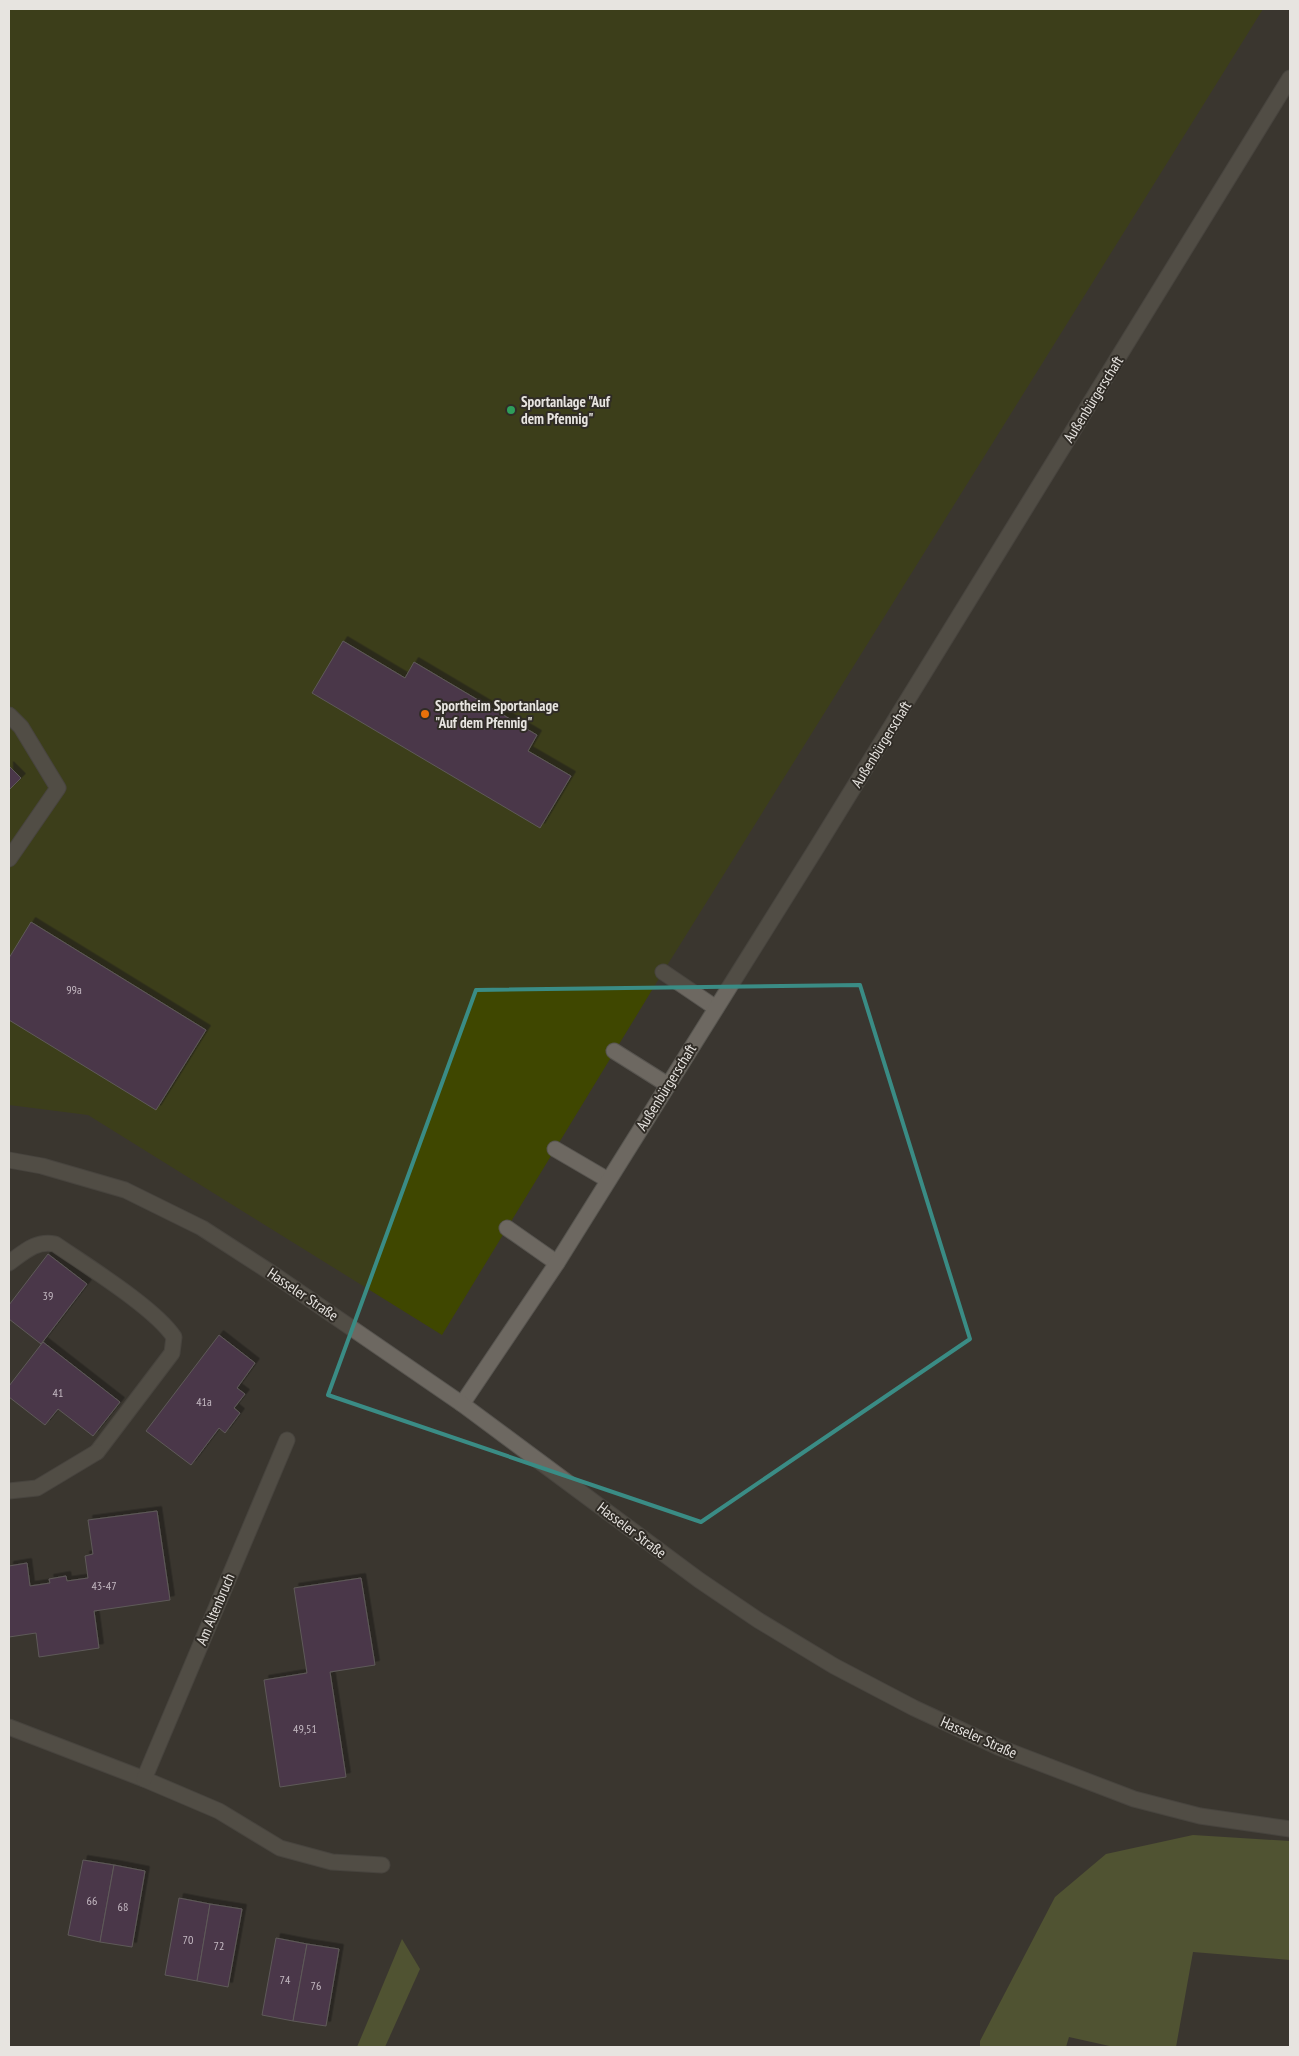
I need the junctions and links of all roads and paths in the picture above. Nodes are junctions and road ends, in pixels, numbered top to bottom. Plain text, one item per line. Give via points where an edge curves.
1 (1290, 78) edge
2 (9, 715) edge
3 (9, 859) edge
4 (663, 972) dead end
5 (716, 1008) junction
6 (614, 1051) dead end
7 (668, 1085) junction
8 (555, 1149) dead end
9 (9, 1160) edge
10 (608, 1180) junction
11 (506, 1228) dead end
12 (9, 1263) edge
13 (557, 1263) junction
14 (462, 1404) junction
15 (287, 1440) dead end
16 (9, 1491) edge
17 (9, 1727) edge
18 (144, 1779) junction
19 (1290, 1829) edge
20 (382, 1865) dead end

1 - 5 street, Außenbürgerschaft
2 - 3 street via 21,727 58,788
4 - 5 street
5 - 7 street, Außenbürgerschaft
6 - 7 street
7 - 10 street, Außenbürgerschaft
8 - 10 street
9 - 14 street, Hasseler Straße via 42,1166 124,1190 202,1228
10 - 13 street, Außenbürgerschaft
11 - 13 street
12 - 16 street via 44,1242 56,1244 135,1301 167,1327 174,1338 172,1353 97,1452 38,1488
13 - 14 street, Außenbürgerschaft
14 - 19 street, Hasseler Straße via 729,1600 834,1666 906,1704 998,1747 1134,1800 1200,1816
15 - 18 street, Am Altenbruch
17 - 18 street
18 - 20 street via 219,1811 280,1848 332,1862

